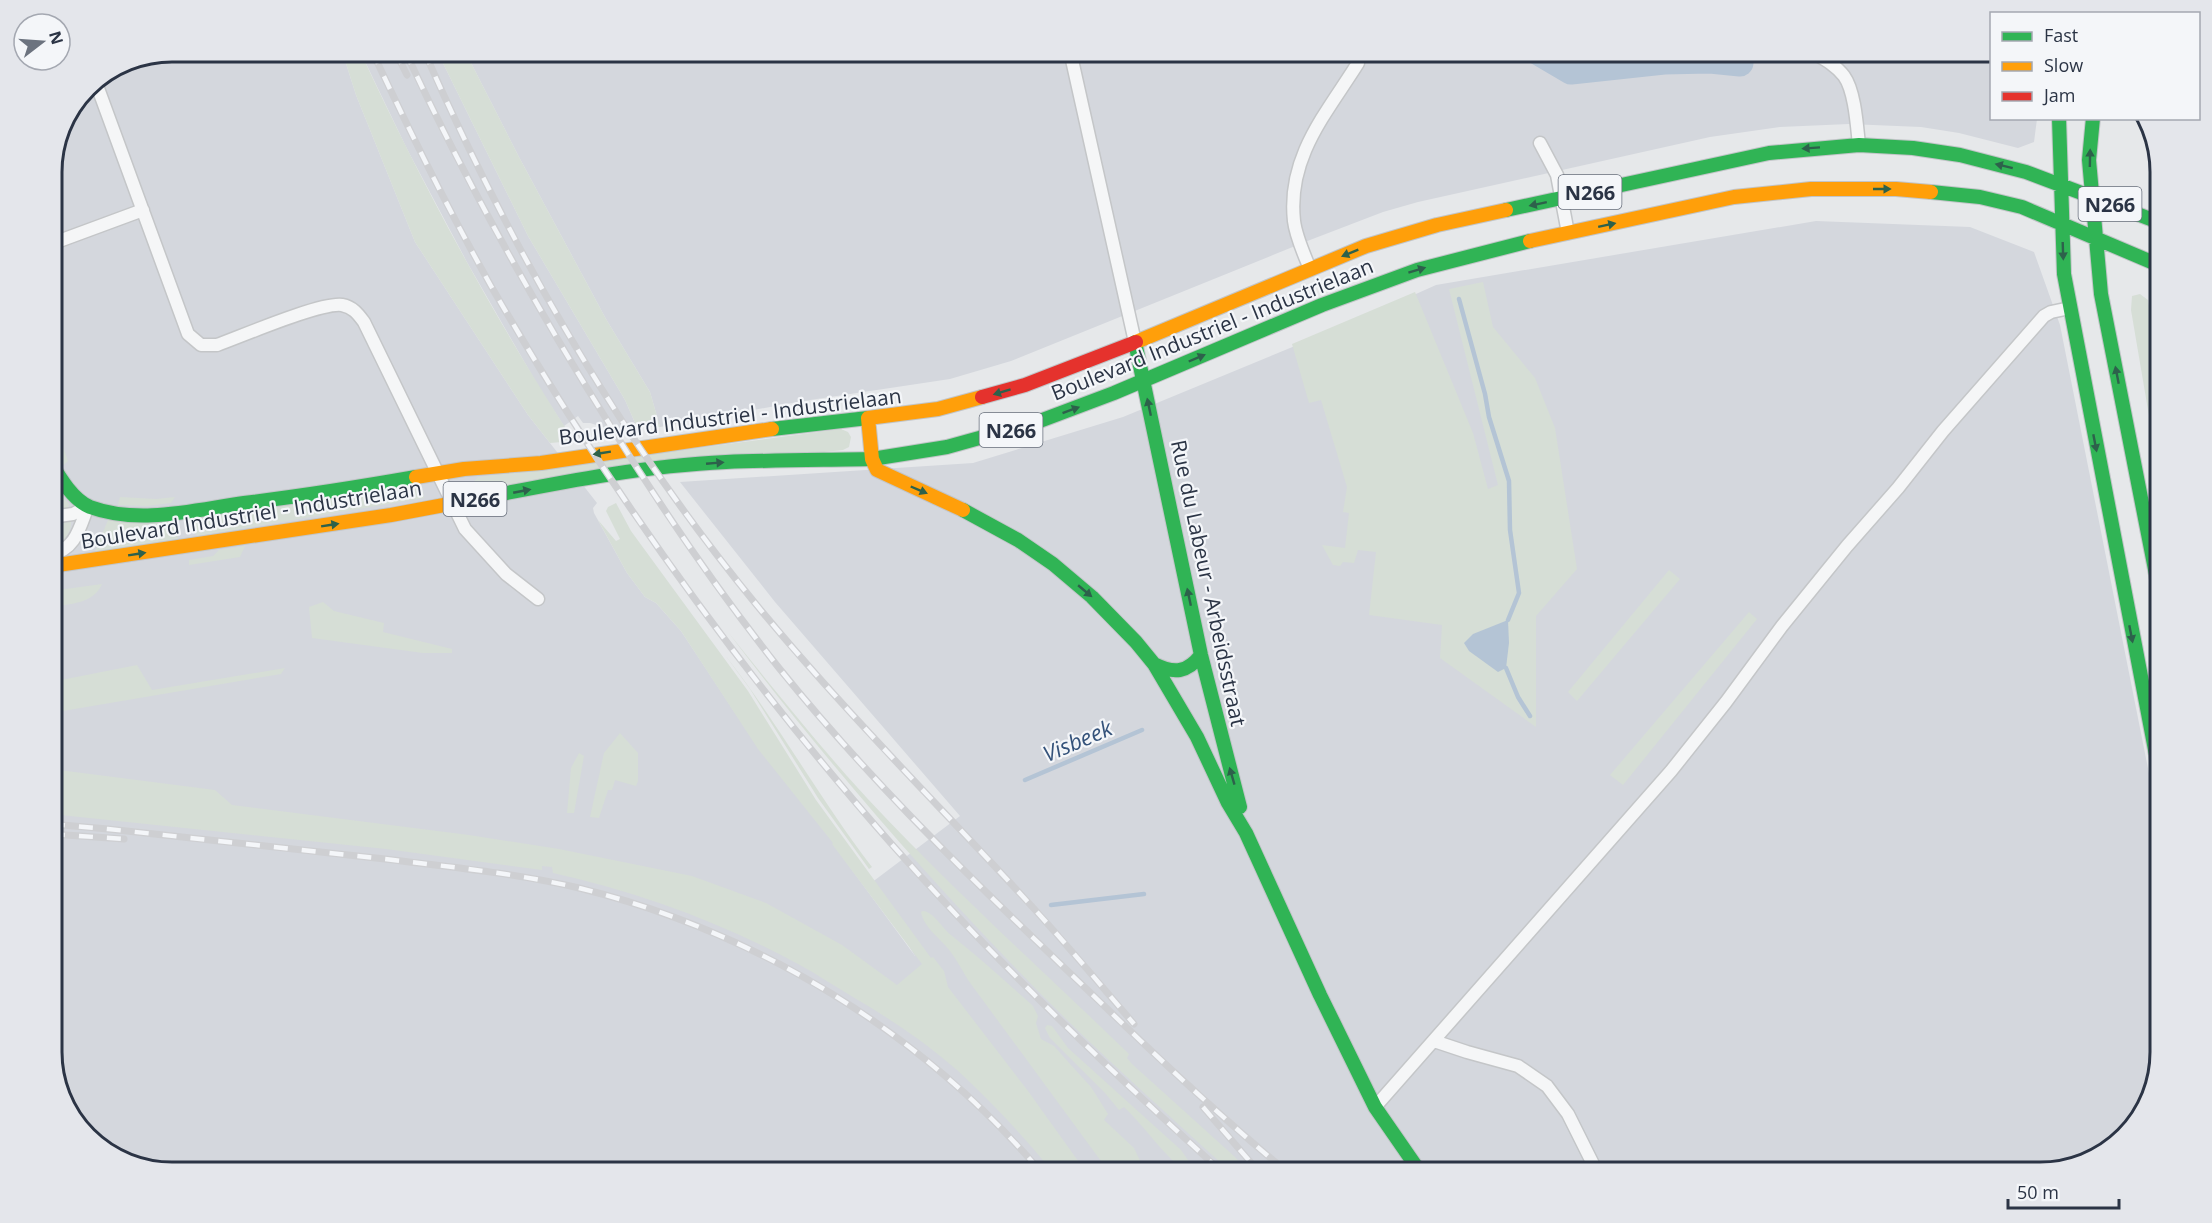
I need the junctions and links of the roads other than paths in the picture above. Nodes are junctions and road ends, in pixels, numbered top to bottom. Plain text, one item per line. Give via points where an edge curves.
1 (1072, 62) edge
2 (1830, 62) edge
3 (1358, 63) dead end
4 (98, 90) edge
5 (2059, 120) edge
6 (2093, 120) edge
7 (1540, 143) dead end
8 (1859, 145) junction
9 (2060, 185) junction
10 (2092, 197) junction
11 (1562, 199) junction
12 (143, 210) junction
13 (2150, 219) edge
14 (2062, 224) junction
15 (1568, 233) junction
16 (2096, 238) junction
17 (62, 240) edge
18 (2150, 261) edge
19 (1310, 269) junction
20 (2070, 308) junction
21 (1135, 342) junction
22 (1143, 380) junction
23 (868, 418) junction
24 (872, 459) junction
25 (438, 473) junction
26 (62, 481) edge
27 (453, 503) junction
28 (88, 506) junction
29 (62, 516) edge
30 (2150, 544) edge
31 (62, 550) edge
32 (62, 564) edge
33 (538, 599) dead end
34 (1202, 655) junction
35 (1154, 664) junction
36 (1203, 720) junction
37 (2150, 724) edge
38 (1246, 833) junction
39 (1434, 1041) junction
40 (1375, 1107) junction
41 (1413, 1162) edge
42 (1592, 1162) edge

1 - 21 street
2 - 8 street via 1845,77
3 - 19 street via 1305,148 1294,179 1294,222
4 - 12 street
5 - 9 main road
10 -> 6 main road
7 - 11 street via 1557,175
9 -> 8 main road, Boulevard Industriel - Industrielaan / N266 via 1960,155 1913,147
8 -> 11 main road, Boulevard Industriel - Industrielaan / N266 via 1769,153
9 - 10 main road, Boulevard Industriel - Industrielaan / N266
9 - 14 main road
10 - 13 main road, Boulevard Industriel - Industrielaan / N266
10 - 16 main road
11 - 15 street
11 -> 19 main road, Boulevard Industriel - Industrielaan / N266 via 1437,225 1366,246
12 - 17 street
12 - 25 street via 188,334 201,345 217,345 324,307 344,305 358,314
15 -> 14 main road, Boulevard Industriel - Industrielaan / N266 via 1734,197 1811,189 1896,189 1980,197 2022,207
14 - 16 main road, Boulevard Industriel - Industrielaan / N266
14 -> 20 main road
22 -> 15 main road, Boulevard Industriel - Industrielaan / N266 via 1417,270
16 - 18 main road, Boulevard Industriel - Industrielaan / N266
30 -> 16 main road via 2101,294
19 - 21 main road, Boulevard Industriel - Industrielaan / N266
20 -> 37 main road
20 - 39 street via 2044,316 1943,431 1782,626 1671,771
21 - 22 main road, Rue du Labeur - Arbeidsstraat
21 -> 23 main road, Boulevard Industriel - Industrielaan / N266 via 985,397 938,410
24 -> 22 main road, Boulevard Industriel - Industrielaan / N266 via 994,435
34 -> 22 main road, Rue du Labeur - Arbeidsstraat
23 - 24 main road
23 -> 25 main road, Boulevard Industriel - Industrielaan / N266 via 541,463
27 -> 24 main road, Boulevard Industriel - Industrielaan / N266 via 654,469 725,462
24 -> 35 main road via 877,470 978,518 1053,564 1092,597
25 - 27 street
25 - 28 main road, Boulevard Industriel - Industrielaan / N266 via 152,516 113,513
26 - 28 main road
32 -> 27 main road, Boulevard Industriel - Industrielaan / N266
27 - 33 street via 465,529 480,546 506,574
28 - 29 street, Boulevard Industriel - Industrielaan
28 - 31 street, Boulevard Industriel - Industrielaan via 74,541
34 - 35 main road via 1179,672 1169,673
34 - 36 main road, Rue du Labeur - Arbeidsstraat
35 - 36 main road
38 -> 36 main road, Rue du Labeur - Arbeidsstraat
36 - 38 main road via 1228,803
38 - 40 main road
39 - 40 street
39 - 42 street via 1518,1066 1547,1086 1568,1114
40 - 41 main road

